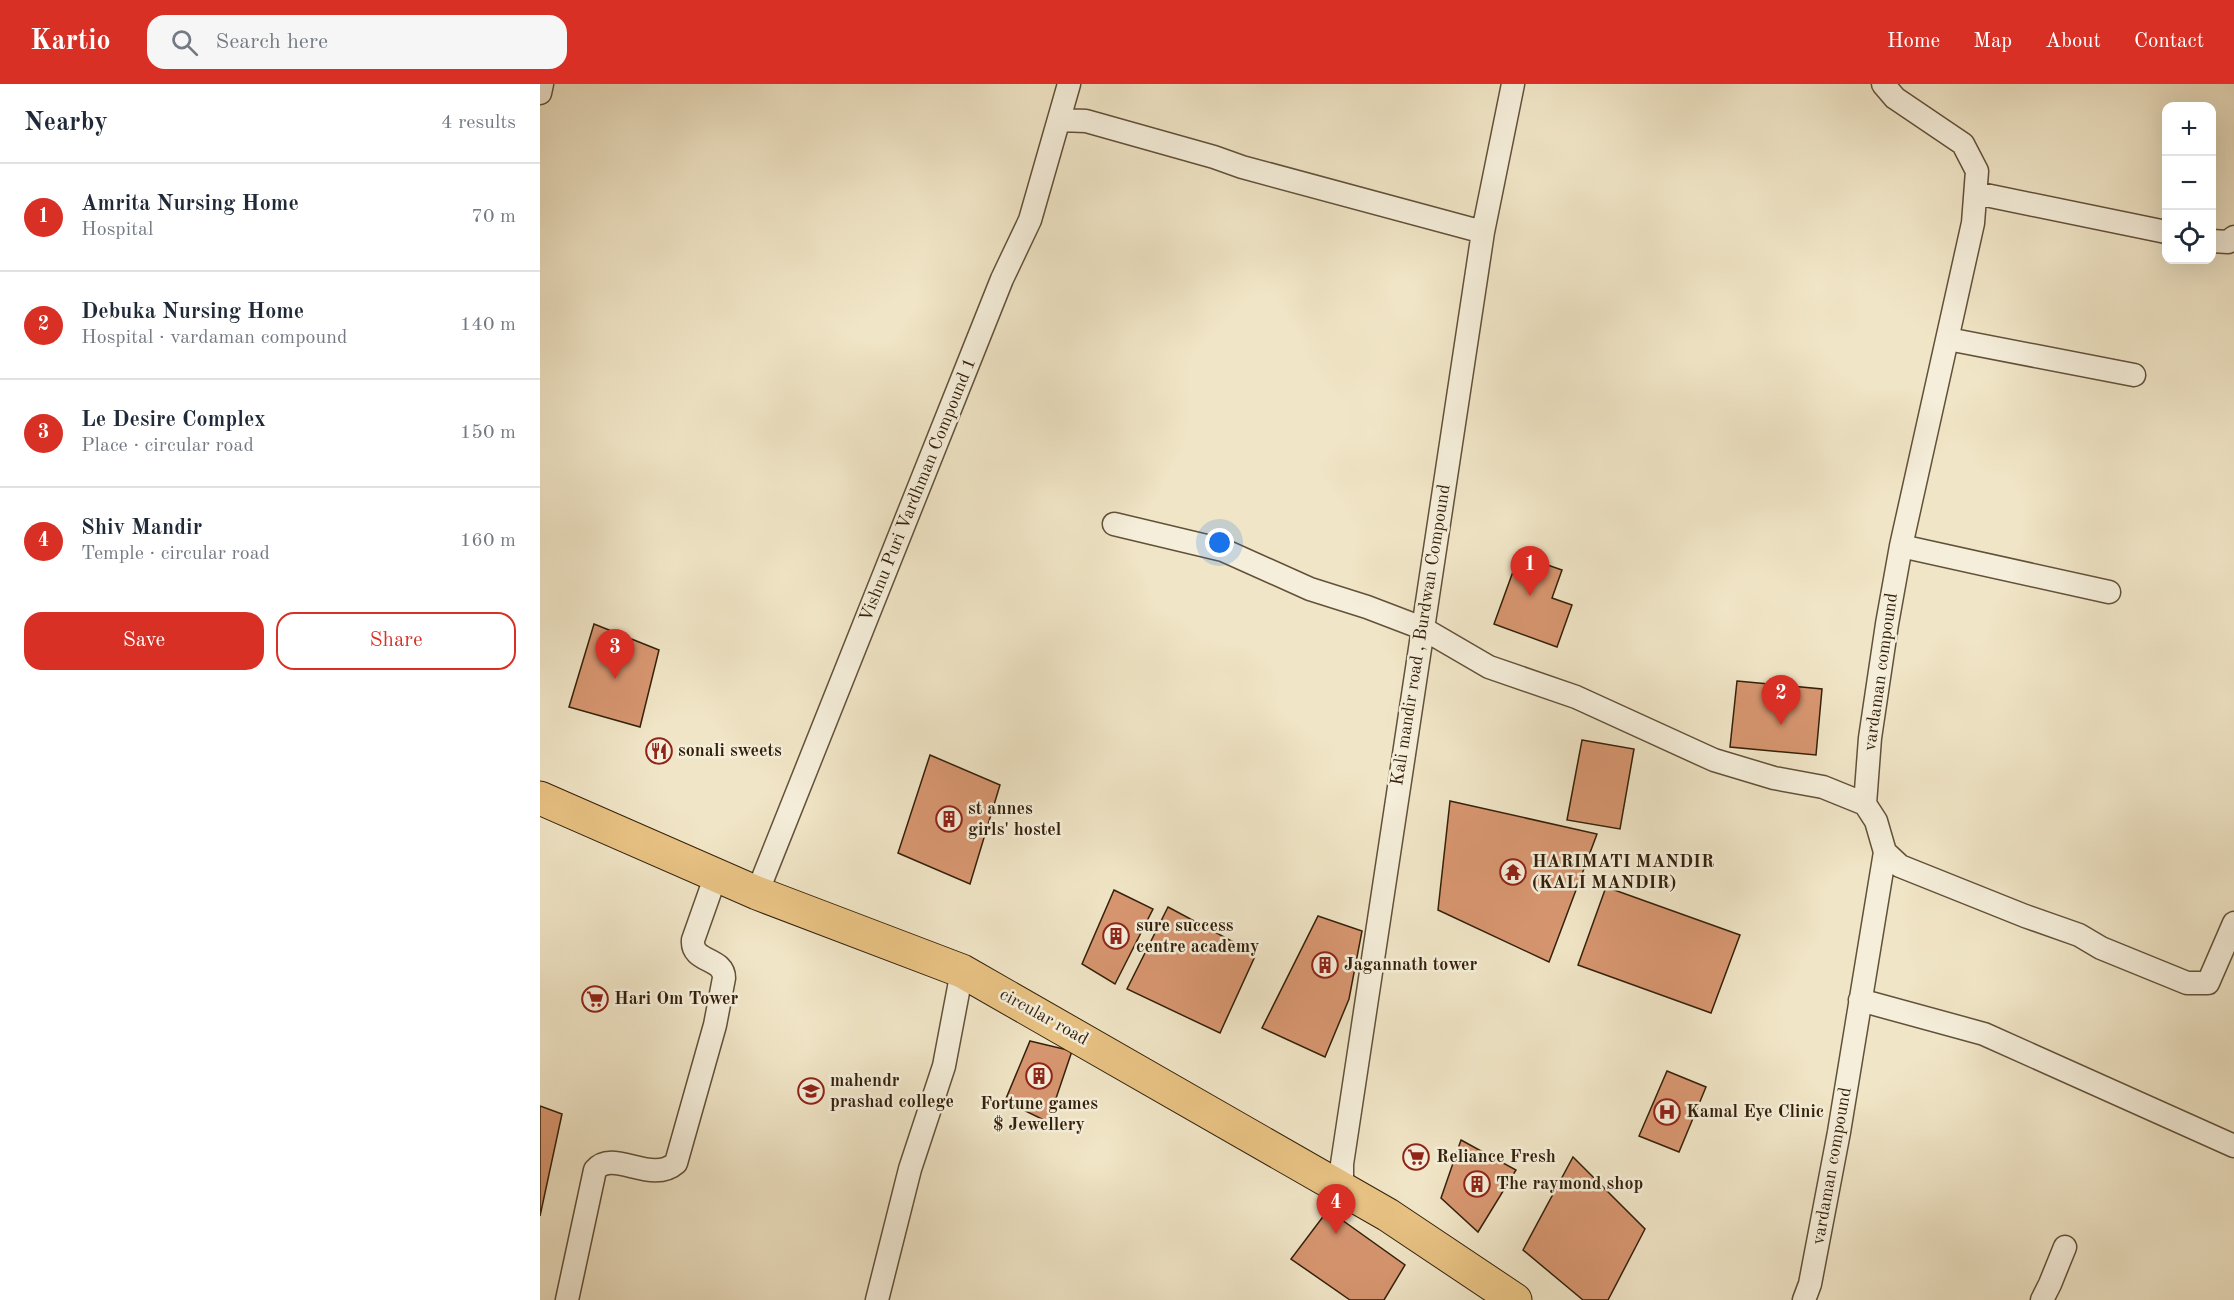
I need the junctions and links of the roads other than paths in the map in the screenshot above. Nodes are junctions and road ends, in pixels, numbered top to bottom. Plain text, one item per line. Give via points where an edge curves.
1 (542, 84) edge
2 (1069, 84) edge
3 (1513, 84) edge
4 (1883, 84) edge
5 (540, 93) edge
6 (1060, 120) junction
7 (1976, 193) junction
8 (2162, 231) edge
9 (1483, 232) junction
10 (2234, 237) edge
11 (2216, 241) edge
12 (1948, 339) junction
13 (2134, 375) dead end
14 (1114, 524) dead end
15 (1901, 546) junction
16 (2109, 592) dead end
17 (1422, 628) junction
18 (540, 798) edge
19 (1865, 804) junction
20 (1885, 852) junction
21 (716, 875) junction
22 (757, 892) junction
23 (2234, 923) edge
24 (962, 971) junction
25 (1860, 1000) junction
26 (2234, 1146) edge
27 (1342, 1189) junction
28 (2065, 1246) dead end
29 (567, 1300) edge
30 (877, 1300) edge
31 (1515, 1300) edge
32 (1804, 1300) edge
33 (2042, 1300) edge

1 - 5 street
2 - 6 street, Vishnu Puri Vardhman Compound 1
3 - 9 street, Kali mandir road , Burdwan Compound
4 - 7 street, vardaman compound via 1895,98 1963,144 1977,171
6 - 9 street via 1086,121
6 - 22 street, Vishnu Puri Vardhman Compound 1 via 1030,220 1002,279
7 - 8 street
7 - 12 street, vardaman compound
9 - 17 street, Kali mandir road , Burdwan Compound
10 - 11 street via 2228,242
12 - 13 street
12 - 15 street, vardaman compound
14 - 17 street via 1223,550 1310,589
15 - 16 street
15 - 19 street, vardaman compound via 1870,738
17 - 19 street via 1490,667 1576,698 1714,760 1774,778 1823,787
17 - 27 street, Kali mandir road , Burdwan Compound via 1341,1164
18 - 21 main road, circular road
19 - 20 street, vardaman compound via 1876,821
20 - 23 street via 1900,866 2079,934 2101,948 2187,983 2208,983
20 - 25 street, vardaman compound
21 - 22 main road, circular road
21 - 29 street via 692,947 696,954 721,967 724,978 715,1025 676,1163 661,1171 612,1162 595,1170
22 - 24 main road, circular road
24 - 27 main road, circular road
24 - 30 street via 944,1066 910,1169
25 - 26 street via 1984,1034
25 - 32 street, vardaman compound via 1839,1131
27 - 31 main road, circular road
28 - 33 street

